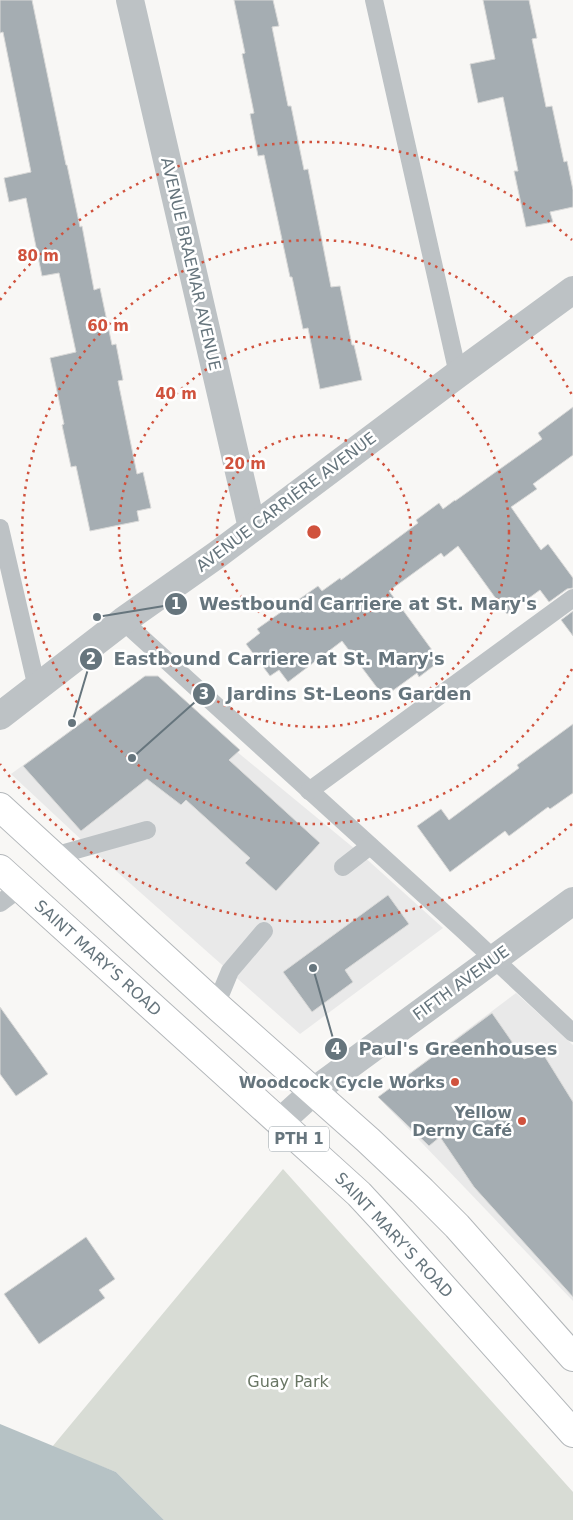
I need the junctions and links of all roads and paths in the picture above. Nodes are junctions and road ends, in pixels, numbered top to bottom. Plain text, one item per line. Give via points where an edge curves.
1 (130, 0) edge
2 (374, 0) edge
3 (573, 290) edge
4 (458, 374) junction
5 (0, 528) edge
6 (252, 528) junction
7 (573, 598) edge
8 (123, 622) junction
9 (37, 688) junction
10 (0, 716) edge
11 (309, 790) junction
12 (0, 807) edge
13 (147, 830) dead end
14 (370, 846) junction
15 (54, 856) junction
16 (343, 867) dead end
17 (0, 870) edge
18 (10, 896) edge
19 (573, 901) edge
20 (264, 931) dead end
21 (494, 959) junction
22 (216, 1005) junction
23 (573, 1033) edge
24 (314, 1091) junction
25 (280, 1122) junction
26 (573, 1357) edge
27 (573, 1433) edge

1 - 6 street, AVENUE BRAEMAR AVENUE
2 - 4 lane
3 - 4 street, AVENUE CARRIÈRE AVENUE
4 - 6 street, AVENUE CARRIÈRE AVENUE
5 - 9 lane
6 - 8 street, AVENUE CARRIÈRE AVENUE
7 - 11 lane
8 - 9 street, AVENUE CARRIÈRE AVENUE
8 - 11 lane
9 - 10 street, AVENUE CARRIÈRE AVENUE
11 - 14 lane
12 - 15 highway, PTH 1
13 - 15 lane
14 - 16 lane
14 - 21 lane
15 - 22 highway, PTH 1
17 - 18 highway, SAINT MARY'S ROAD / PTH 1
18 - 25 highway, SAINT MARY'S ROAD / PTH 1
19 - 21 street, FIFTH AVENUE
20 - 22 lane via 230,971
21 - 23 lane
21 - 24 street, FIFTH AVENUE
22 - 24 highway, PTH 1
24 - 25 street, FIFTH AVENUE
24 - 26 highway, PTH 1 via 457,1226
25 - 27 highway, SAINT MARY'S ROAD / PTH 1 via 384,1220

